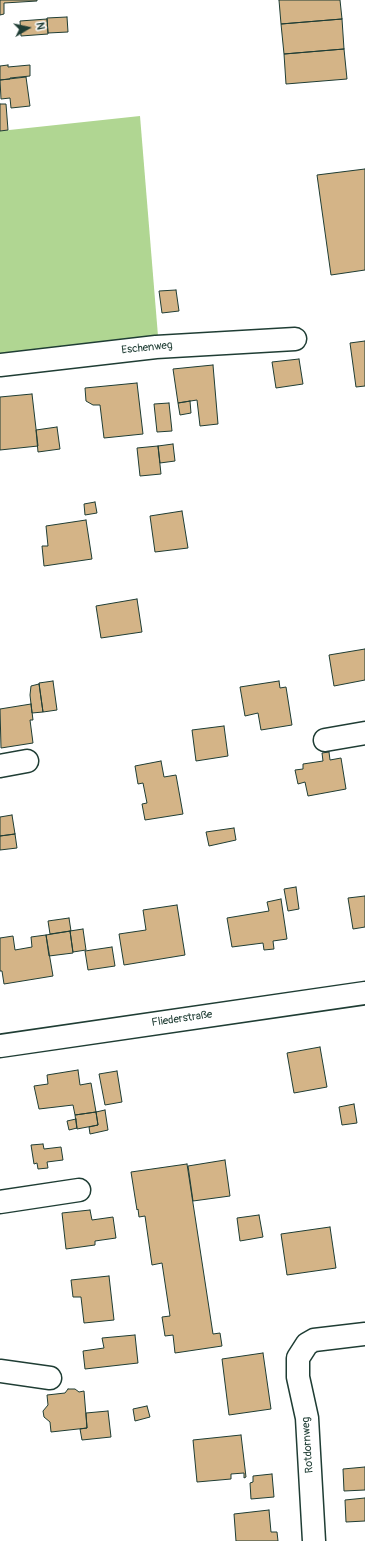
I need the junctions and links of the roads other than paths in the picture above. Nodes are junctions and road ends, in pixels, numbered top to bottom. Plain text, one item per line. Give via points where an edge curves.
1 (295, 339) dead end
2 (0, 365) edge
3 (365, 733) edge
4 (326, 740) dead end
5 (28, 761) dead end
6 (0, 766) edge
7 (365, 993) edge
8 (0, 1046) edge
9 (79, 1190) dead end
10 (0, 1202) edge
11 (365, 1334) edge
12 (0, 1371) edge
13 (50, 1378) dead end
14 (314, 1541) edge

1 - 2 street, Eschenweg via 156,347
3 - 4 street
5 - 6 street
7 - 8 street, Fliederstraße
9 - 10 street
11 - 14 street, Rotdornweg via 314,1340 307,1344 298,1358 298,1377 306,1418
12 - 13 street

